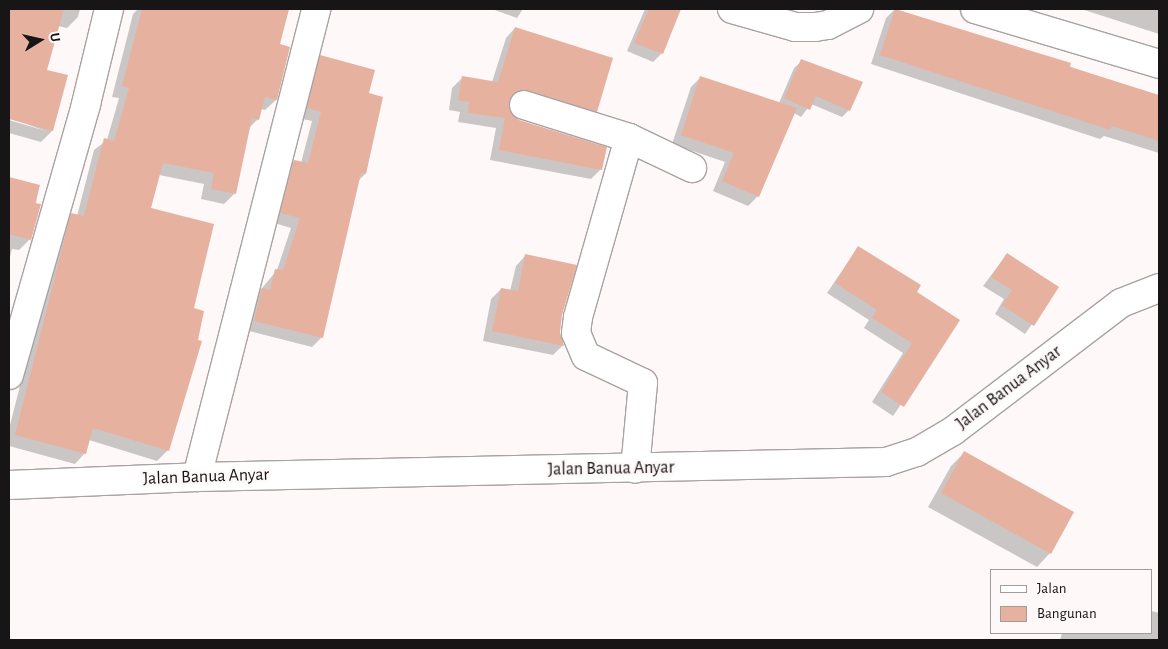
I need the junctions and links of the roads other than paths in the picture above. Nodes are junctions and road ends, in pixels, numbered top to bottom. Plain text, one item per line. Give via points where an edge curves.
1 (109, 9) edge
2 (316, 9) edge
3 (732, 9) edge
4 (859, 9) edge
5 (975, 9) edge
6 (1159, 64) edge
7 (524, 105) dead end
8 (628, 138) junction
9 (692, 168) dead end
10 (1159, 288) edge
11 (9, 375) edge
12 (635, 469) junction
13 (196, 476) junction
14 (9, 486) edge

1 - 11 street via 86,104
2 - 13 street
3 - 4 street via 795,27 815,27 828,25
5 - 6 street
7 - 8 street
8 - 9 street
8 - 12 street via 576,333 586,356 642,383
10 - 12 street, Jalan Banua Anyar via 1121,304 953,431 917,452 886,462 837,465
12 - 13 street, Jalan Banua Anyar
13 - 14 street, Jalan Banua Anyar

